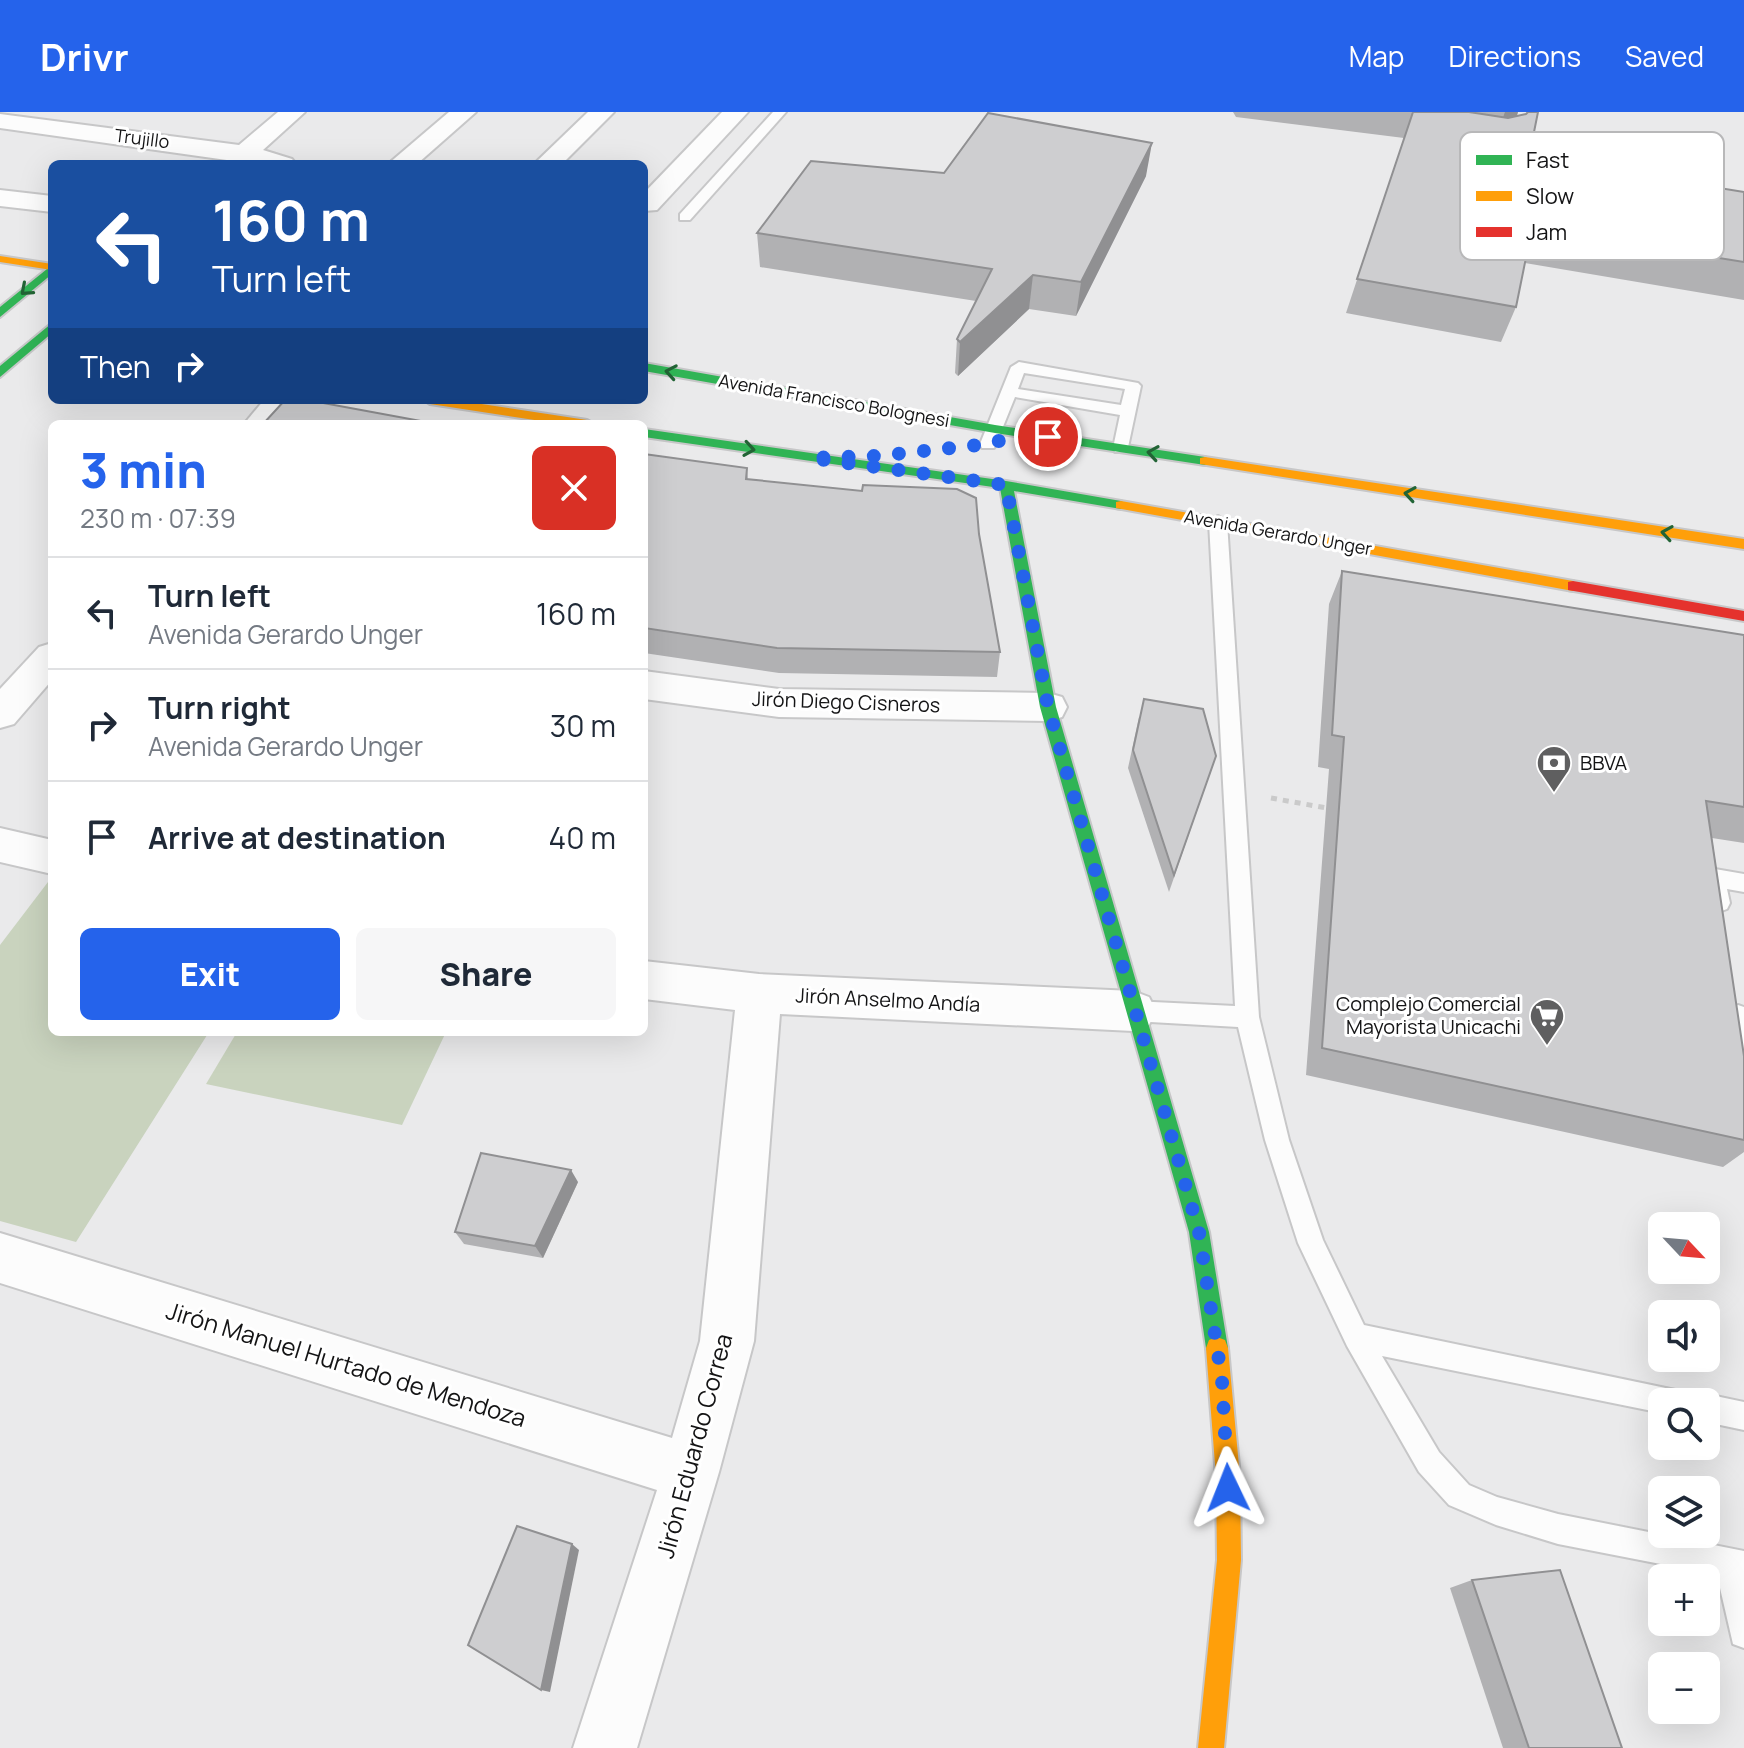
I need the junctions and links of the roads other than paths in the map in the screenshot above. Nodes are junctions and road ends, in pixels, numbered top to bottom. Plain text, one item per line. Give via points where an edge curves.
1 (293, 112) edge
2 (464, 112) edge
3 (602, 112) edge
4 (736, 112) edge
5 (780, 112) edge
6 (0, 121) edge
7 (264, 124) edge
8 (244, 153) junction
9 (269, 160) edge
10 (406, 160) edge
11 (551, 160) edge
12 (0, 198) edge
13 (48, 204) edge
14 (648, 204) dead end
15 (685, 217) dead end
16 (0, 259) edge
17 (48, 267) edge
18 (48, 271) edge
19 (0, 313) edge
20 (0, 327) edge
21 (48, 333) edge
22 (48, 334) edge
23 (648, 368) edge
24 (0, 373) edge
25 (1010, 392) junction
26 (278, 404) edge
27 (456, 404) edge
28 (1126, 411) junction
29 (264, 420) edge
30 (561, 420) edge
31 (648, 434) edge
32 (992, 437) junction
33 (965, 447) dead end
34 (1121, 448) junction
35 (906, 453) dead end
36 (811, 458) junction
37 (1006, 485) junction
38 (1218, 522) junction
39 (1744, 544) edge
40 (1744, 616) edge
41 (48, 660) edge
42 (648, 686) edge
43 (1048, 707) junction
44 (0, 714) edge
45 (0, 845) edge
46 (48, 856) edge
47 (1744, 883) edge
48 (1722, 922) edge
49 (648, 980) edge
50 (759, 994) junction
51 (1734, 996) edge
52 (1133, 1011) junction
53 (1247, 1017) junction
54 (1744, 1054) edge
55 (0, 1258) edge
56 (1356, 1337) junction
57 (1648, 1396) edge
58 (1720, 1411) edge
59 (1744, 1416) edge
60 (691, 1472) junction
61 (1736, 1564) edge
62 (1744, 1633) edge
63 (605, 1748) edge
64 (1211, 1748) edge

1 - 7 street
2 - 10 street
3 - 11 street
4 - 14 street
5 - 15 lane
6 - 8 street, Trujillo
7 - 8 street
8 - 9 street, Trujillo
12 - 13 street
16 - 17 main road
18 -> 19 main road
20 - 21 main road
22 - 24 main road
32 -> 23 main road, Avenida Francisco Bolognesi
25 - 28 lane
25 - 28 lane via 1019,367 1133,386
25 - 32 lane
26 - 29 street
27 - 30 main road
28 - 34 lane
31 -> 36 main road, Avenida Gerardo Unger
32 - 33 main road
32 - 34 main road, Avenida Francisco Bolognesi via 1023,434
39 -> 34 main road
35 - 36 main road, Avenida Gerardo Unger
36 - 37 main road, Avenida Gerardo Unger
37 - 38 main road, Avenida Gerardo Unger
37 - 43 main road
38 - 40 main road, Avenida Gerardo Unger
38 - 53 lane
41 - 44 street
42 - 43 street, Jirón Diego Cisneros via 779,703
43 - 52 main road
45 - 46 street
47 - 48 lane via 1715,878
49 - 50 street, Jirón Anselmo Andía
50 - 52 street, Jirón Anselmo Andía
50 - 60 street, Jirón Eduardo Correa via 727,1341
51 - 54 lane
52 - 53 lane
52 - 64 main road via 1199,1232 1222,1380 1229,1561
53 - 56 lane via 1277,1140 1311,1243
55 - 60 street, Jirón Manuel Hurtado de Mendoza
56 - 57 lane
56 - 61 lane via 1429,1462 1459,1495 1558,1529
58 - 59 lane
60 - 63 street, Jirón Eduardo Correa
61 - 62 lane

